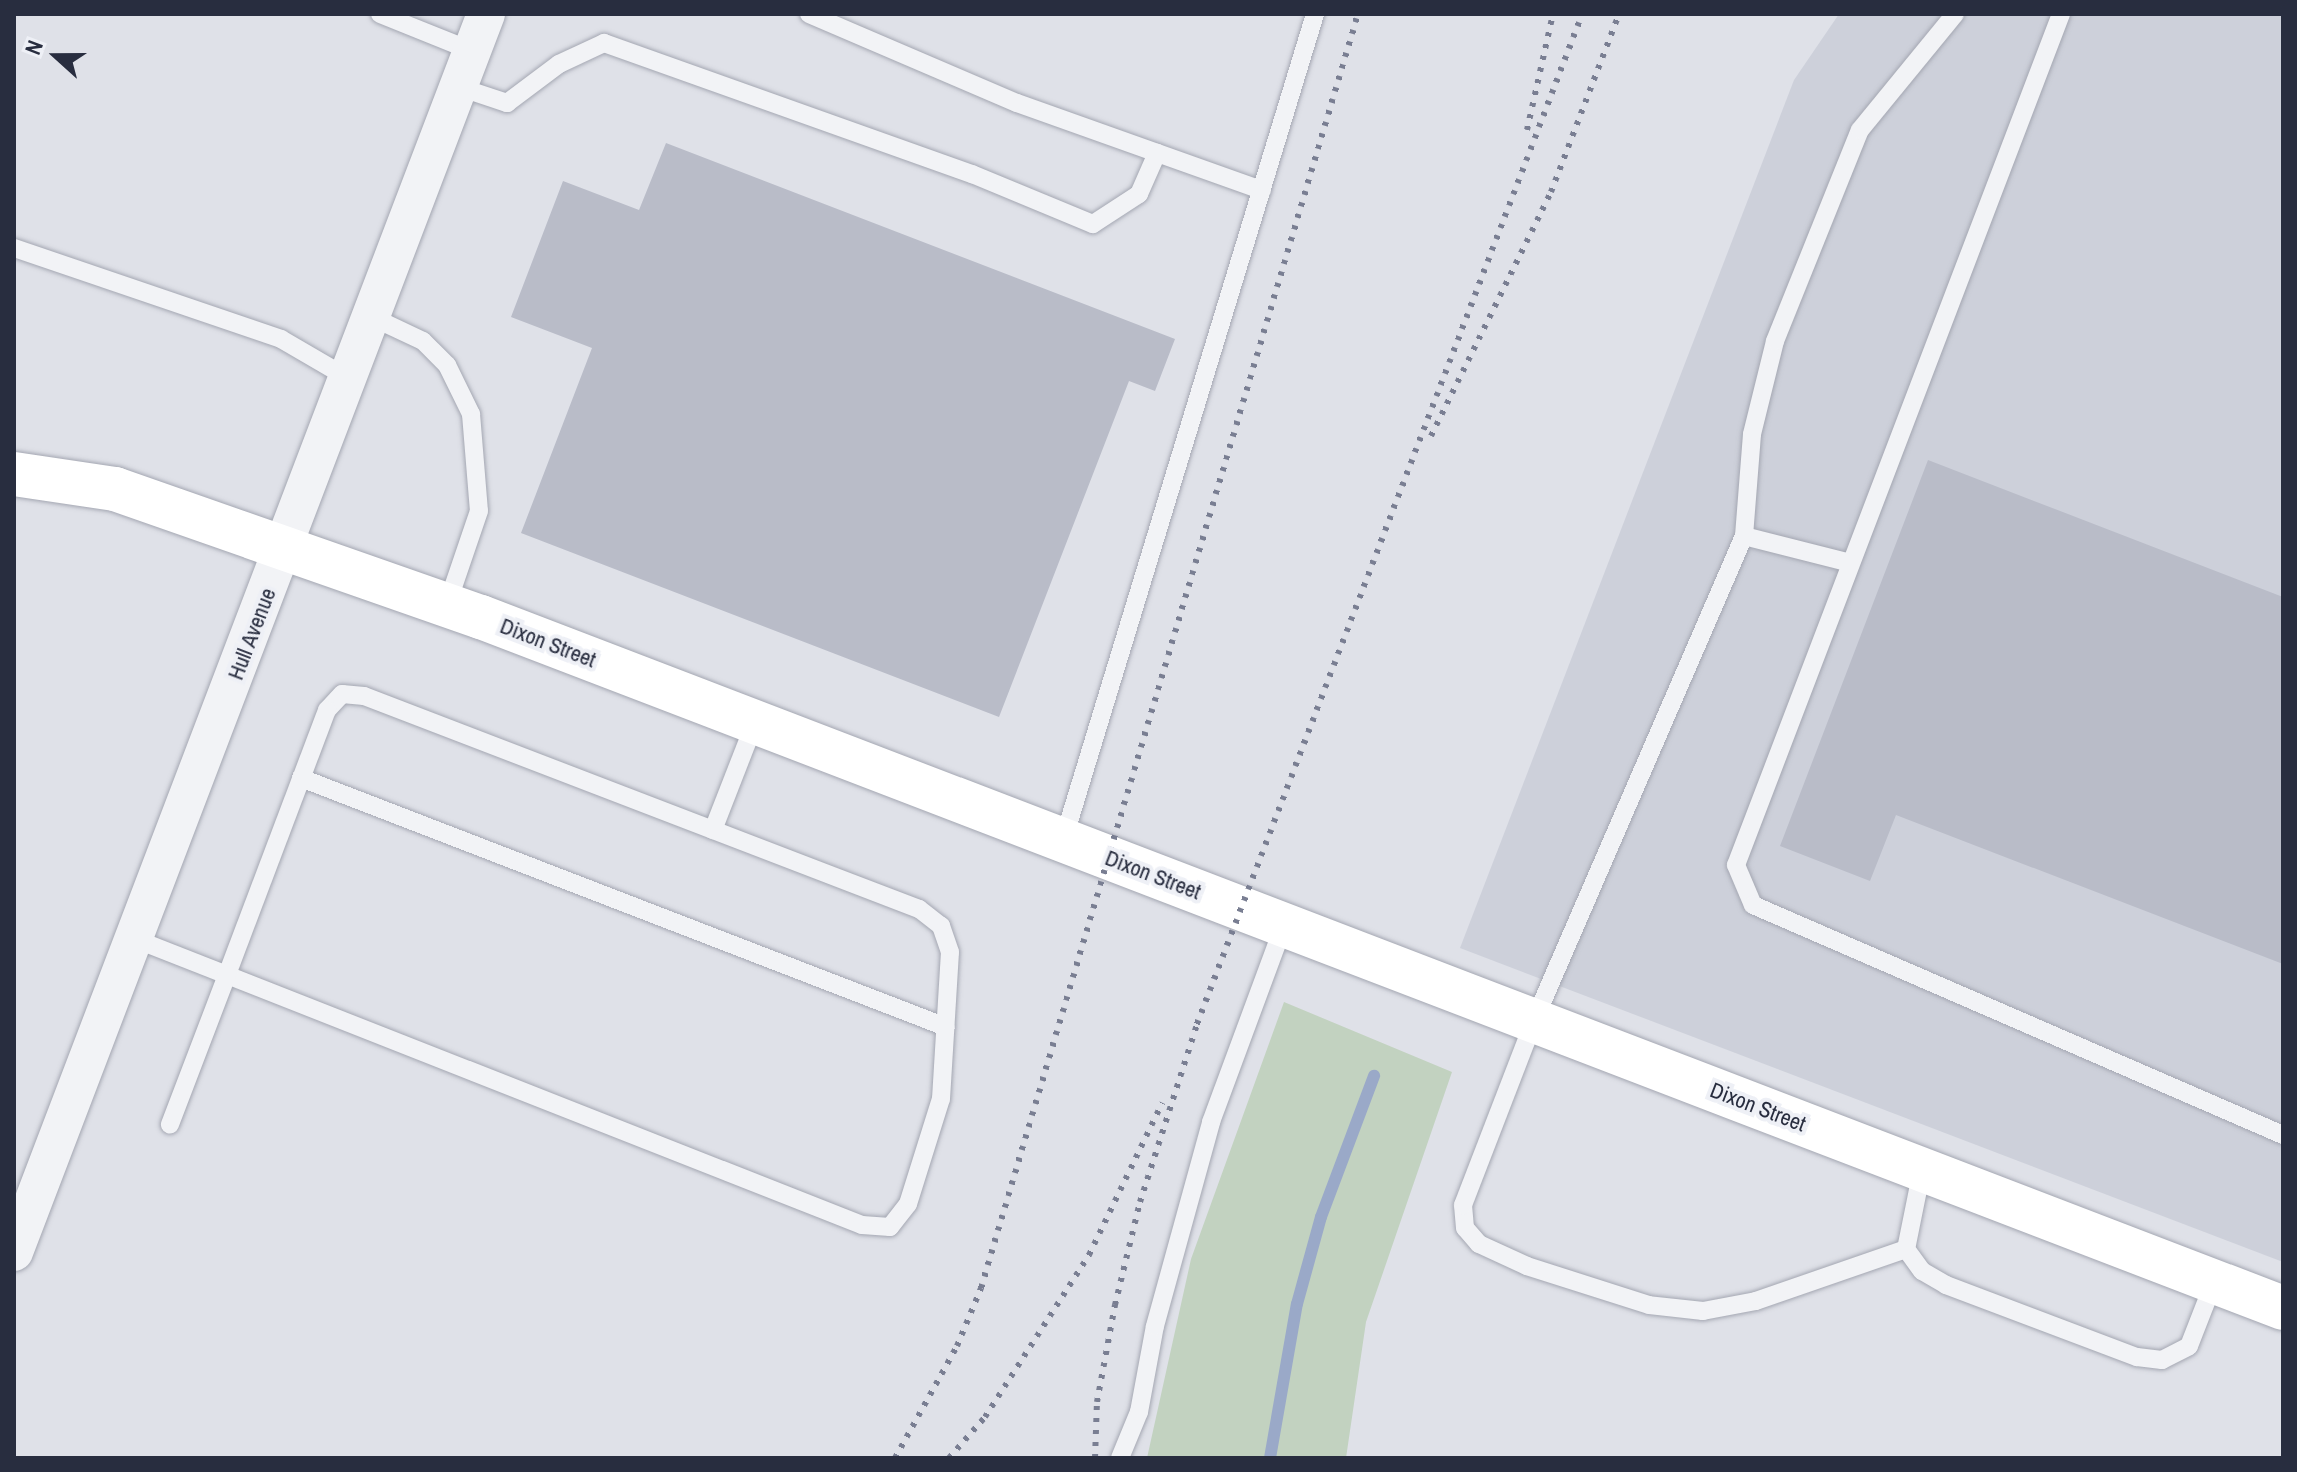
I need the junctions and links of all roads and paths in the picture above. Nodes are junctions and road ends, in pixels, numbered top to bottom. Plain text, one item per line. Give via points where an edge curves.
1 (380, 14) edge
2 (486, 14) edge
3 (809, 14) edge
4 (1315, 14) edge
5 (1955, 14) edge
6 (2061, 14) edge
7 (472, 51) junction
8 (459, 87) junction
9 (1157, 153) junction
10 (1262, 190) junction
11 (14, 248) edge
12 (372, 317) junction
13 (348, 378) junction
14 (14, 474) edge
15 (1744, 536) junction
16 (285, 547) junction
17 (1851, 563) junction
18 (447, 605) junction
19 (755, 722) junction
20 (301, 778) junction
21 (713, 830) junction
22 (1063, 841) junction
23 (1284, 925) junction
24 (135, 939) junction
25 (227, 975) junction
26 (1534, 1021) junction
27 (946, 1027) junction
28 (170, 1124) dead end
29 (2283, 1135) edge
30 (1922, 1170) junction
31 (1906, 1249) junction
32 (14, 1252) edge
33 (2214, 1282) junction
34 (2283, 1308) edge
35 (1120, 1458) edge

1 - 7 lane
2 - 7 street, Hull Avenue
3 - 9 lane via 1017,103
4 - 10 lane
5 - 15 lane via 1860,130 1775,341 1752,434
6 - 17 lane
7 - 8 street, Hull Avenue
8 - 9 lane via 507,103 559,64 604,43 972,174 1093,224 1139,194
8 - 12 street, Hull Avenue
9 - 10 lane
10 - 22 lane
11 - 13 lane via 281,339
12 - 13 street, Hull Avenue
12 - 18 lane via 423,341 447,365 471,414 479,511
13 - 16 street, Hull Avenue
14 - 16 street, Dixon Street via 115,489
15 - 17 lane
15 - 26 lane
16 - 18 street, Dixon Street
16 - 24 street, Hull Avenue
17 - 29 lane via 1736,865 1753,905
18 - 19 street, Dixon Street
19 - 21 lane
19 - 22 street, Dixon Street
20 - 21 lane via 327,710 342,694 364,696
20 - 25 lane
20 - 27 lane
21 - 27 lane via 919,909 941,926 950,952
22 - 23 street, Dixon Street
23 - 26 street, Dixon Street
23 - 35 lane via 1211,1122 1155,1326 1139,1412
24 - 25 lane
24 - 32 street, Hull Avenue
25 - 27 lane via 862,1225 890,1227 908,1204 941,1099
25 - 28 lane
26 - 30 street, Dixon Street
26 - 31 lane via 1463,1205 1465,1228 1479,1244 1594,1290 1649,1305 1703,1311 1756,1301
30 - 31 lane
30 - 33 street, Dixon Street
31 - 33 lane via 1922,1271 1946,1285 2137,1357 2162,1360 2189,1346
33 - 34 street, Dixon Street

